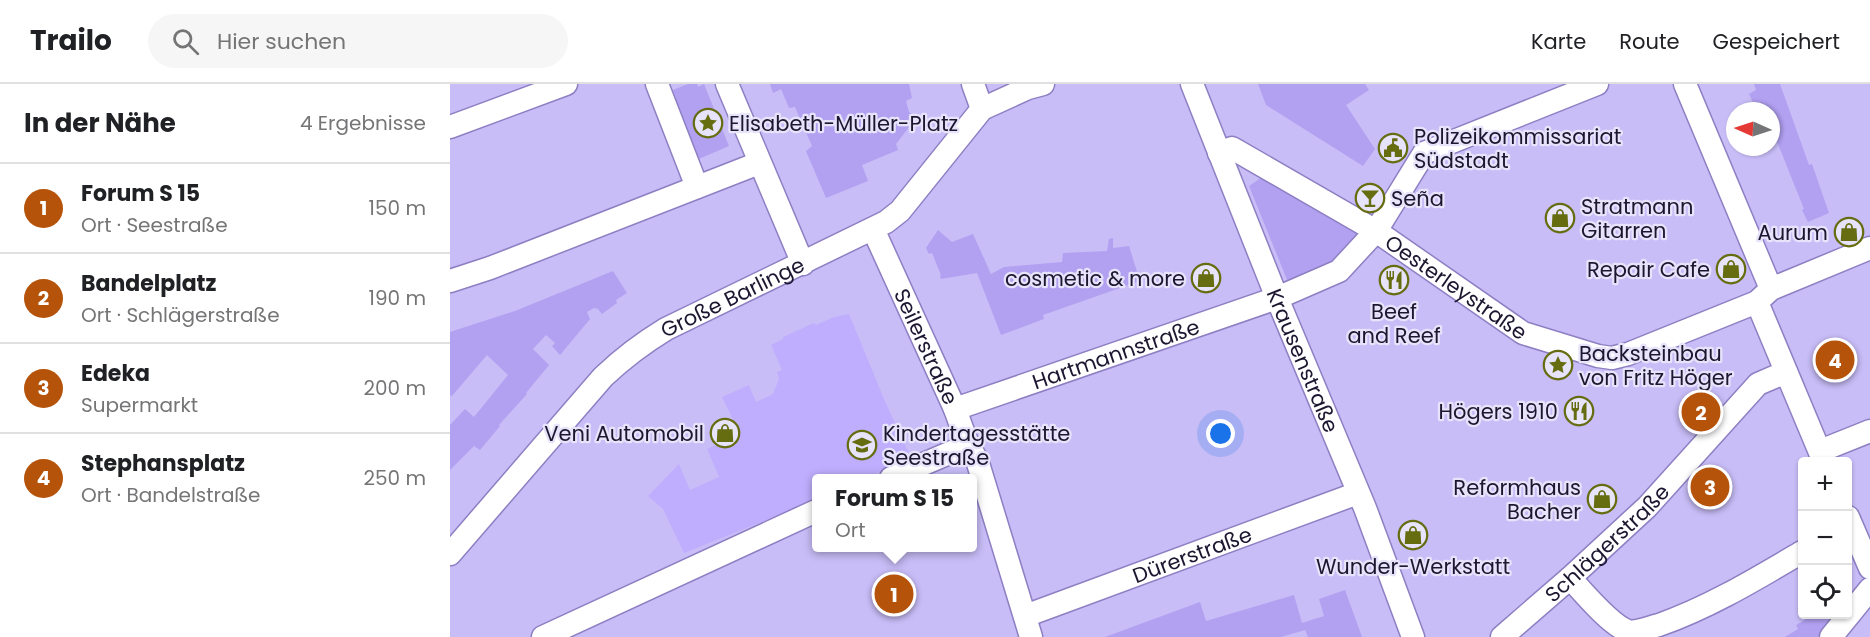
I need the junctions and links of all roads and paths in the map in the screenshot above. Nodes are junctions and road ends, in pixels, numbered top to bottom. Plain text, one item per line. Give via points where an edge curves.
1 (566, 84) edge
2 (657, 84) edge
3 (726, 84) edge
4 (973, 84) edge
5 (1043, 84) edge
6 (1192, 84) edge
7 (1597, 84) edge
8 (1685, 84) edge
9 (982, 109) junction
10 (450, 127) edge
11 (1219, 153) junction
12 (759, 163) junction
13 (697, 187) junction
14 (873, 229) junction
15 (1376, 231) junction
16 (1870, 248) edge
17 (803, 264) junction
18 (450, 281) edge
19 (1764, 296) junction
20 (1277, 298) junction
21 (1786, 372) junction
22 (955, 409) junction
23 (1870, 431) edge
24 (968, 445) junction
25 (1822, 456) edge
26 (900, 474) edge
27 (1358, 493) junction
28 (812, 513) edge
29 (1852, 529) edge
30 (450, 554) edge
31 (1798, 555) edge
32 (1870, 568) edge
33 (1570, 578) junction
34 (1870, 589) edge
35 (1028, 627) edge
36 (543, 637) edge
37 (1413, 637) edge
38 (1502, 637) edge
39 (1831, 637) edge

1 - 10 street
2 - 13 street
3 - 12 street
4 - 9 street
5 - 9 street, Große Barlinge
6 - 11 street, Krausenstraße
7 - 15 street, Hartmannstraße via 1424,153
8 - 19 street
9 - 14 street, Große Barlinge via 900,211
11 - 15 street, Oesterleystraße via 1232,148
11 - 20 street, Krausenstraße
12 - 13 street
12 - 17 street
13 - 18 street
14 - 17 street, Große Barlinge
14 - 22 street, Seilerstraße
15 - 19 street, Oesterleystraße via 1523,333 1598,356 1628,354
15 - 20 street, Hartmannstraße via 1339,271
16 - 19 street, Oesterleystraße
17 - 30 street, Große Barlinge via 636,347 603,377
19 - 21 street
20 - 22 street, Hartmannstraße
20 - 27 street, Krausenstraße
21 - 25 street
21 - 33 street, Schlägerstraße via 1758,384 1647,507
22 - 24 street, Seilerstraße
23 - 25 street
24 - 26 street
24 - 35 street, Seilerstraße via 977,460
27 - 35 street, Dürerstraße
27 - 37 street, Krausenstraße
28 - 36 street
29 - 32 street
31 - 33 street via 1685,616 1629,632 1614,623
33 - 38 street, Schlägerstraße
34 - 39 street

